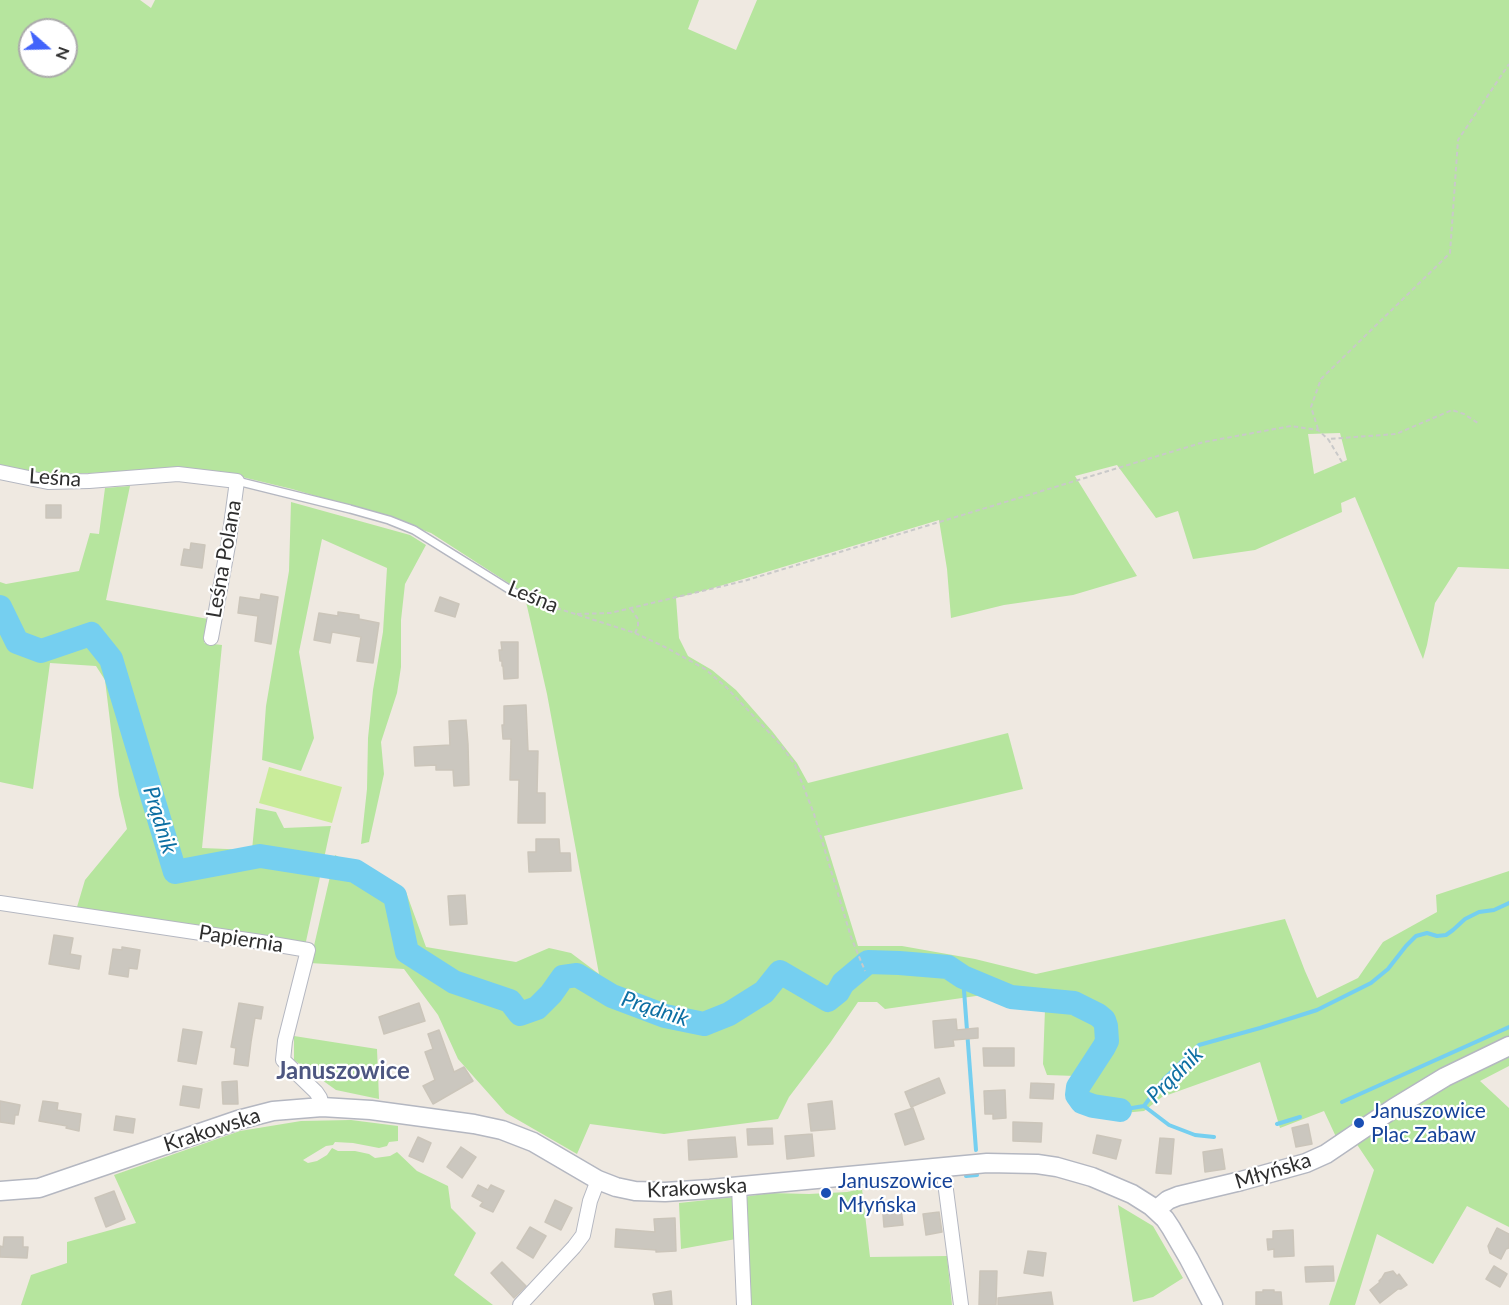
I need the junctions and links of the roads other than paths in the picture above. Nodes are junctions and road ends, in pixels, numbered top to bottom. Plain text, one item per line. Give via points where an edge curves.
1 (0, 472) edge
2 (237, 481) junction
3 (520, 597) road end
4 (211, 638) dead end
5 (0, 903) edge
6 (1509, 1046) edge
7 (322, 1107) junction
8 (943, 1167) junction
9 (598, 1180) junction
10 (739, 1186) junction
11 (0, 1191) edge
12 (1156, 1210) junction
13 (520, 1305) edge
14 (744, 1305) edge
15 (961, 1305) edge
16 (1213, 1305) edge

1 - 2 street, Leśna via 48,482 178,474
2 - 3 lane, Leśna via 389,520 414,531
2 - 4 street, Leśna Polana
5 - 7 street, Papiernia via 308,950 285,1041 284,1060 319,1095
6 - 12 main road, Młyńska via 1445,1077 1326,1154 1306,1163 1178,1196
7 - 9 main road, Krakowska via 362,1109 502,1130 533,1142
7 - 11 main road, Krakowska via 273,1111 238,1120 39,1188
8 - 10 main road, Krakowska
8 - 12 main road, Krakowska via 1000,1163 1057,1167 1124,1190
8 - 15 street
9 - 10 main road, Krakowska via 646,1192
9 - 13 street via 583,1235
10 - 14 street
12 - 16 main road, Krakowska via 1175,1235

